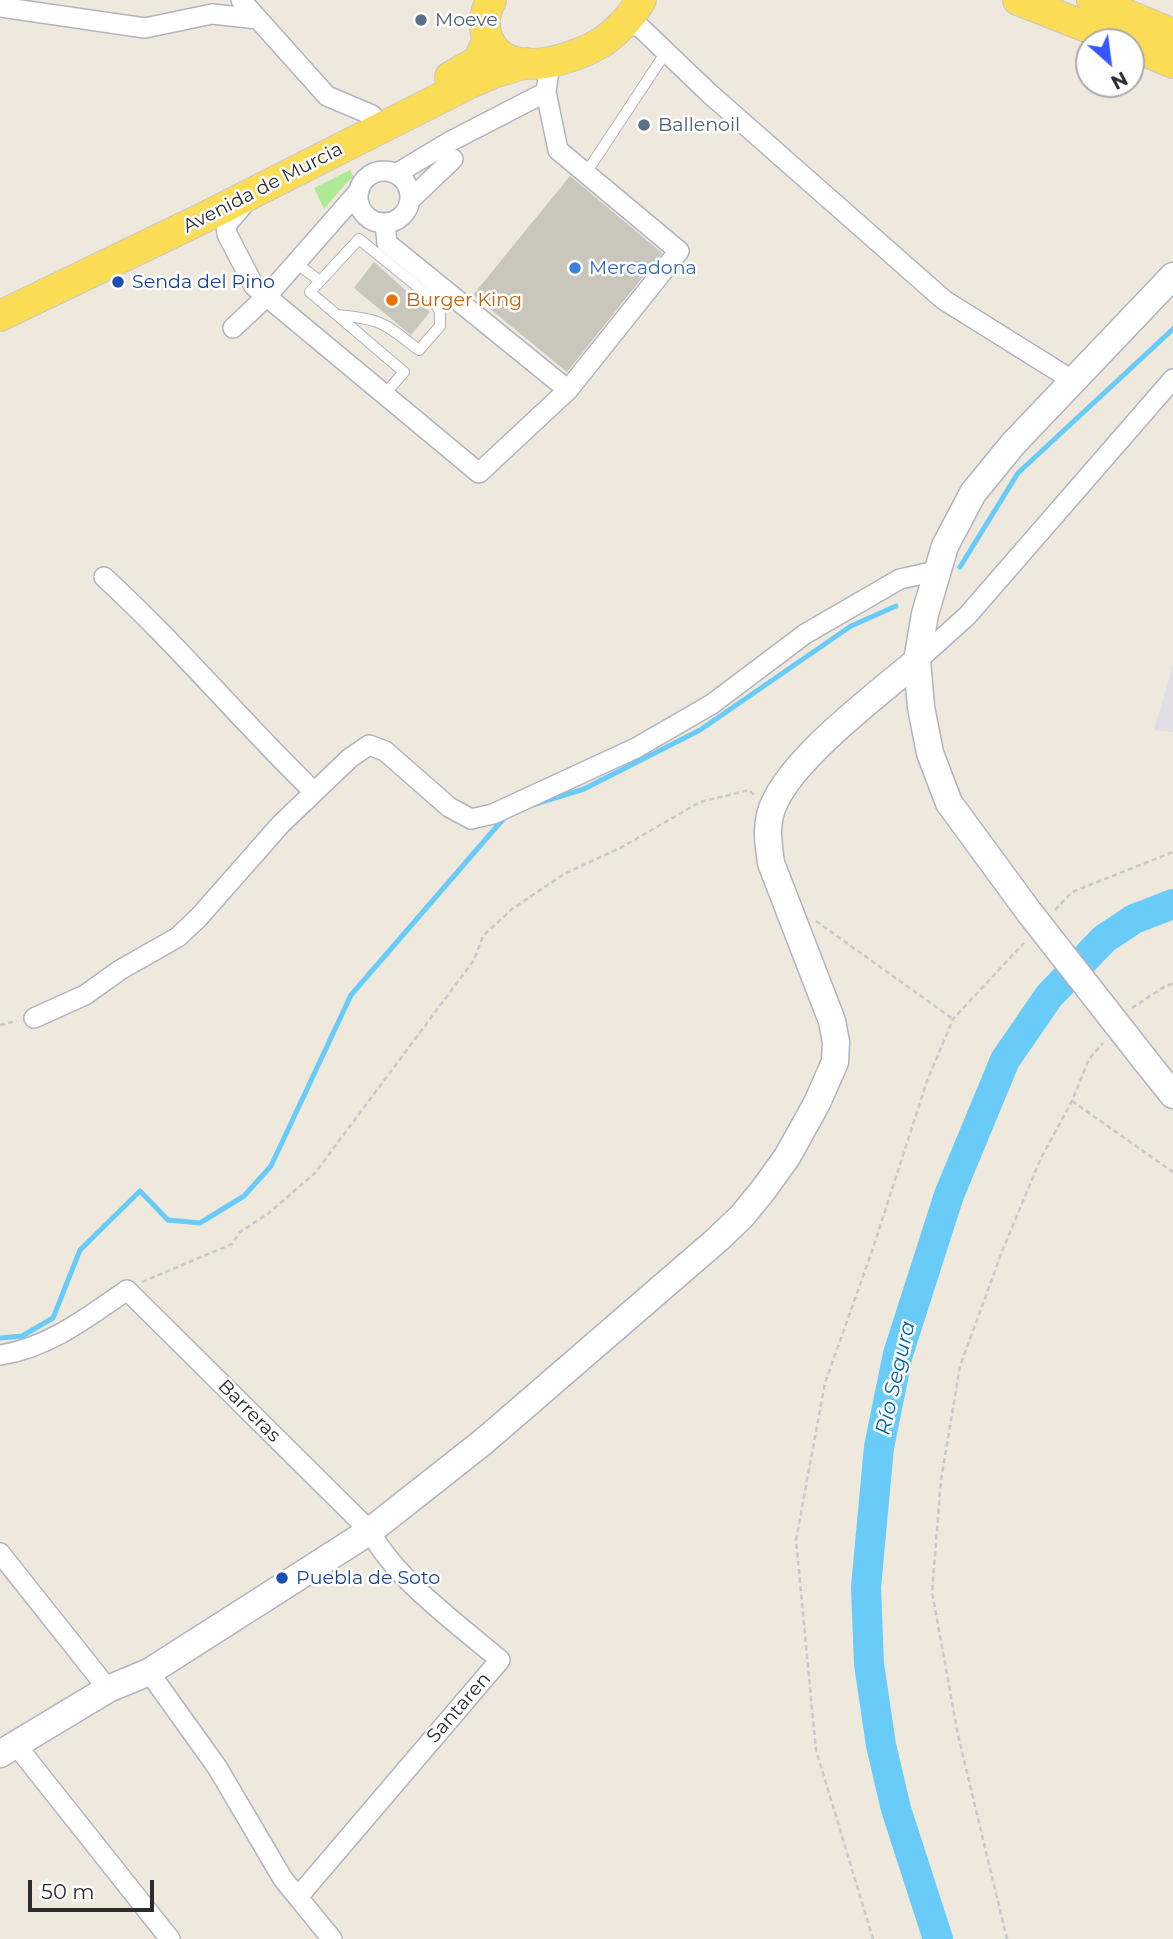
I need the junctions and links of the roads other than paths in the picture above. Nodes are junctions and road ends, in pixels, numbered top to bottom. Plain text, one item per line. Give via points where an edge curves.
1 (242, 0) edge
2 (1018, 0) edge
3 (1092, 0) edge
4 (490, 1) edge
5 (0, 7) edge
6 (638, 8) edge
7 (258, 19) junction
8 (1089, 28) edge
9 (1173, 34) edge
10 (488, 40) junction
11 (1145, 51) edge
12 (666, 52) junction
13 (538, 63) junction
14 (1173, 63) edge
15 (546, 92) junction
16 (372, 115) junction
17 (453, 159) dead end
18 (586, 173) junction
19 (396, 174) junction
20 (258, 190) junction
21 (359, 191) junction
22 (410, 200) junction
23 (385, 223) junction
24 (296, 263) junction
25 (1173, 276) edge
26 (320, 281) junction
27 (0, 297) edge
28 (266, 297) junction
29 (337, 315) junction
30 (0, 316) edge
31 (233, 328) dead end
32 (1173, 379) edge
33 (1072, 380) junction
34 (568, 390) junction
35 (384, 395) junction
36 (936, 571) junction
37 (104, 577) dead end
38 (917, 661) junction
39 (314, 792) junction
40 (34, 1017) dead end
41 (1173, 1095) edge
42 (0, 1355) edge
43 (370, 1531) junction
44 (0, 1553) edge
45 (149, 1672) junction
46 (108, 1689) junction
47 (8, 1750) edge
48 (298, 1897) junction
49 (170, 1939) edge
50 (332, 1939) edge

1 - 7 street
2 - 8 main road
3 - 9 main road
4 - 10 main road via 484,23
5 - 7 street via 145,28 212,14
6 - 12 street via 640,27
6 - 13 main road, Avenida de Murcia via 591,48
7 - 16 street via 327,96
10 - 13 main road via 507,60
10 - 16 main road, Avenida de Murcia via 471,66
11 - 14 main road
12 - 18 lane
12 - 33 street via 944,300
13 - 15 street
13 - 20 main road, Avenida de Murcia via 493,73
15 - 18 street via 558,150
15 - 19 street
16 - 27 main road, Avenida de Murcia
17 - 22 street
18 - 34 street via 679,251
19 - 21 street via 371,175
19 - 22 street via 407,185
20 - 28 street via 233,215 226,234 254,286
20 - 30 main road, Avenida de Murcia via 131,247
21 - 23 street via 363,212
21 - 24 street
22 - 23 street via 399,218
23 - 34 street via 387,243
24 - 26 lane
24 - 28 street
25 - 33 main road
26 - 29 lane via 310,292
26 - 29 lane via 359,239 433,299 440,312 440,326 419,350 384,323
28 - 31 street
28 - 35 street
29 - 35 lane via 404,372
32 - 38 street via 967,616
33 - 36 main road via 974,493
34 - 35 street via 479,473
36 - 38 main road
36 - 39 street via 900,579 804,634 712,704 636,748 493,814 471,819 449,807 385,751 369,745
37 - 39 street
38 - 41 main road, bridge via 930,753 949,803
38 - 43 main road via 799,768 770,812 771,863 821,988 836,1042 828,1083 787,1157 742,1216 718,1239 483,1442
39 - 40 street via 178,937 85,995
42 - 43 street, Barreras via 51,1339 127,1290
43 - 45 main road
43 - 48 street, Santaren via 379,1547 426,1596 500,1660
44 - 46 street
45 - 46 main road
45 - 48 street
46 - 47 main road
47 - 49 street
48 - 50 street

